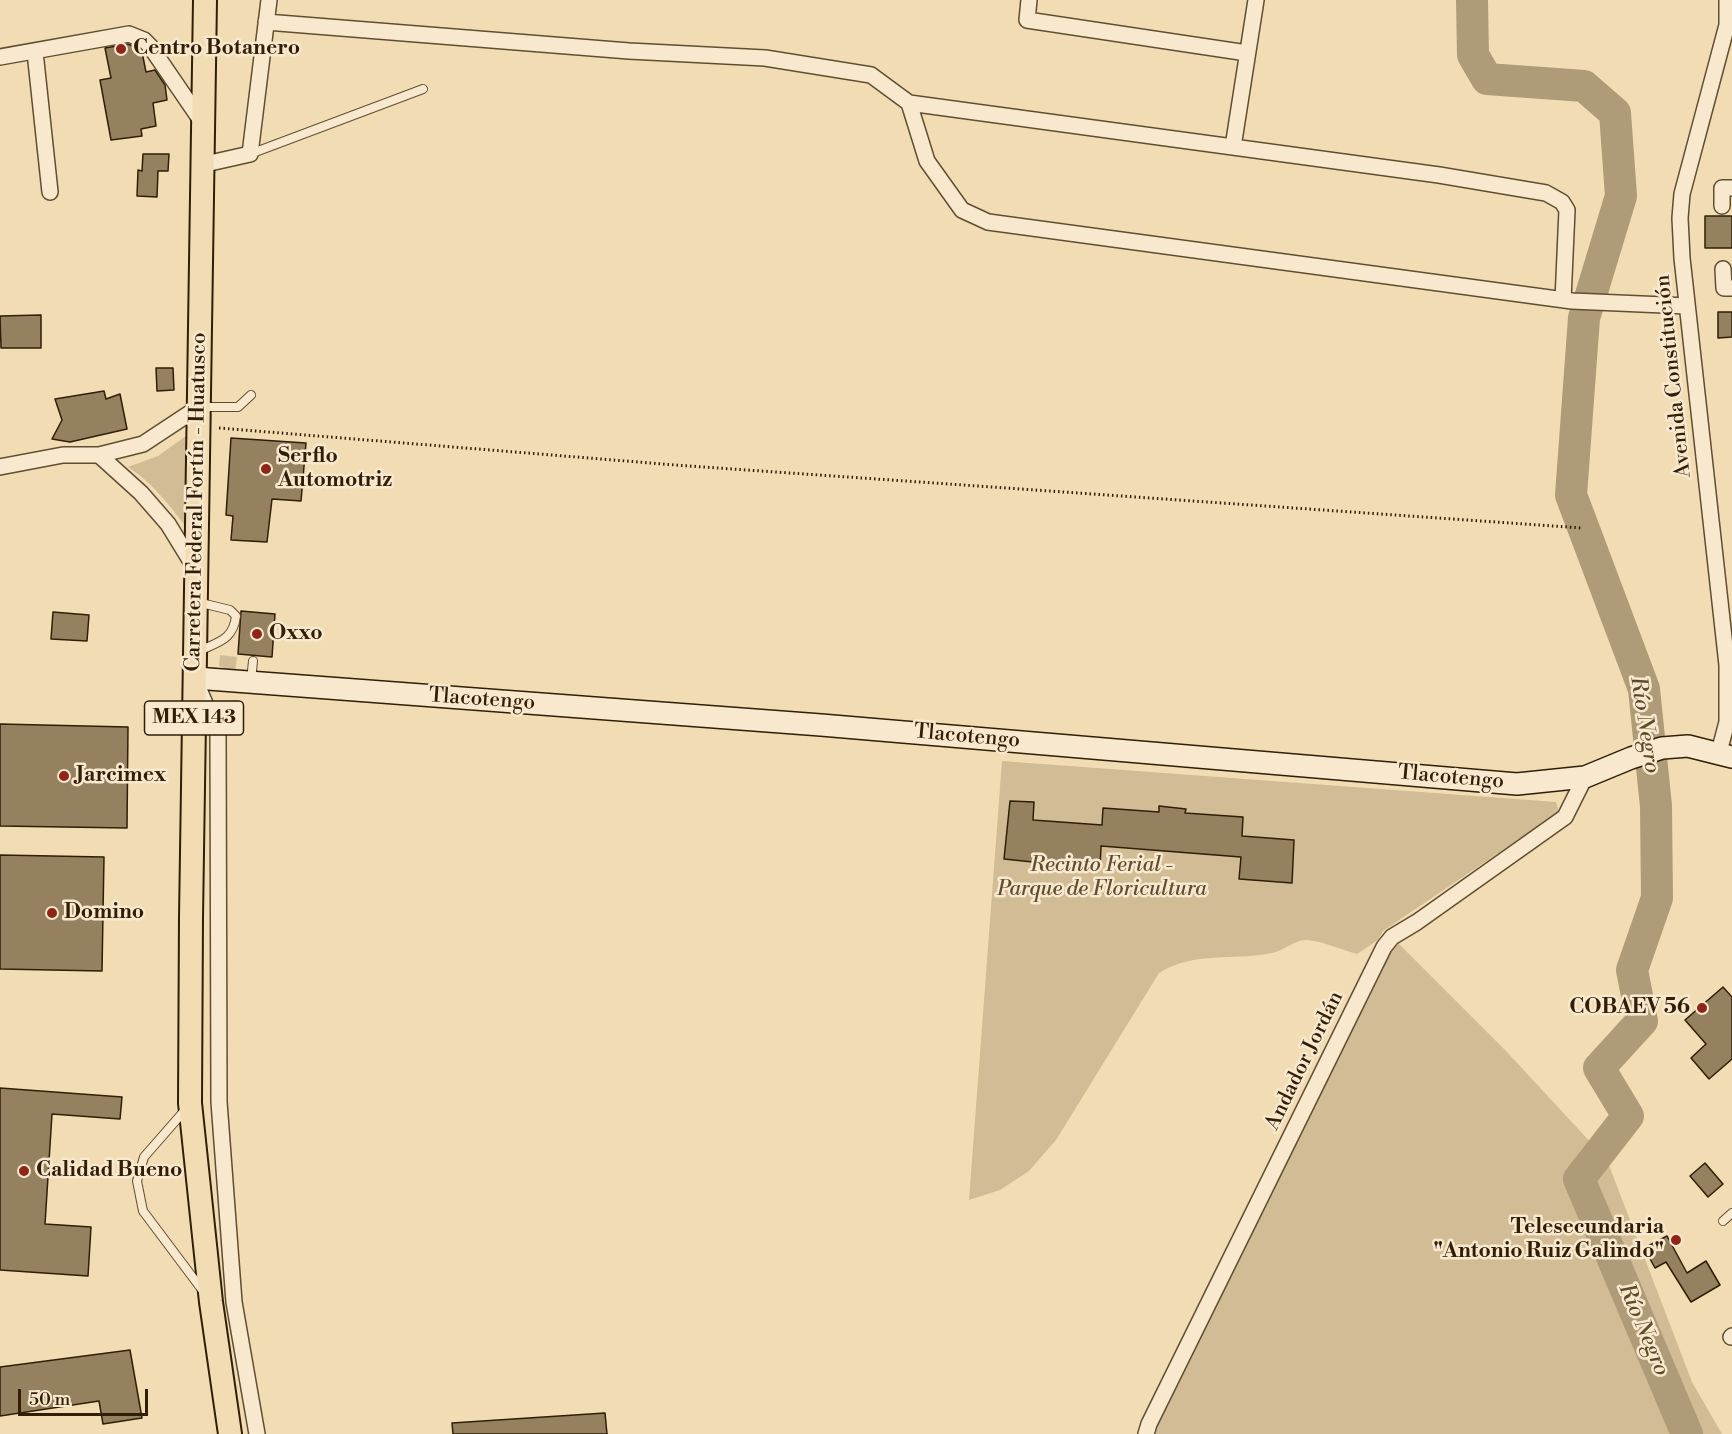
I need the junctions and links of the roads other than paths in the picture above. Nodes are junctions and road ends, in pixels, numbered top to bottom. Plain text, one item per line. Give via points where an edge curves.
1 (204, 0) edge
2 (269, 0) edge
3 (1029, 0) edge
4 (1256, 0) edge
5 (1727, 0) edge
6 (266, 22) junction
7 (35, 52) junction
8 (1247, 53) junction
9 (0, 57) edge
10 (423, 89) dead end
11 (909, 103) junction
12 (202, 122) junction
13 (1233, 147) junction
14 (250, 154) junction
15 (201, 165) junction
16 (1732, 188) edge
17 (50, 192) dead end
18 (1722, 206) dead end
19 (1724, 269) dead end
20 (1732, 288) edge
21 (1568, 301) junction
22 (1687, 306) junction
23 (251, 395) dead end
24 (199, 416) junction
25 (99, 455) junction
26 (0, 467) edge
27 (197, 570) junction
28 (196, 602) junction
29 (195, 654) junction
30 (253, 661) dead end
31 (195, 678) junction
32 (251, 683) junction
33 (1726, 755) edge
34 (1585, 777) junction
35 (190, 1103) junction
36 (1732, 1213) edge
37 (1722, 1221) dead end
38 (211, 1302) junction
39 (230, 1434) edge
40 (257, 1434) edge
41 (1146, 1434) edge

1 - 12 main road, Carretera Federal Fortín - Huatusco / MEX 143
2 - 6 street
3 - 8 street via 1027,20
4 - 8 street
5 - 22 street, Avenida Constitución via 1727,24 1682,194 1680,218
6 - 11 street via 765,58 871,75
6 - 14 street
7 - 9 street
7 - 12 street via 129,34 144,40
7 - 17 street
8 - 13 street
10 - 14 lane
11 - 13 street
11 - 21 street via 927,161 962,210 988,222
12 - 15 main road, Carretera Federal Fortín - Huatusco / MEX 143
13 - 21 street via 1546,193 1562,202 1567,210
14 - 15 street
15 - 24 main road, Carretera Federal Fortín - Huatusco / MEX 143
16 - 18 street via 1722,188
19 - 20 street via 1724,288
21 - 22 street
22 - 33 street, Avenida Constitución via 1727,664
23 - 24 lane via 238,407
24 - 25 street via 143,444
24 - 27 main road, Carretera Federal Fortín - Huatusco / MEX 143
25 - 26 street via 63,455
25 - 27 street via 148,500
27 - 28 main road, Carretera Federal Fortín - Huatusco / MEX 143
28 - 29 main road, Carretera Federal Fortín - Huatusco / MEX 143
28 - 29 lane via 230,610 236,616 234,629 227,638
29 - 31 main road, Carretera Federal Fortín - Huatusco / MEX 143
30 - 32 lane
31 - 32 street, Tlacotengo
31 - 35 main road, Carretera Federal Fortín - Huatusco / MEX 143
31 - 40 street via 218,734 219,1102 234,1302
32 - 34 street, Tlacotengo via 833,726 1517,784
33 - 34 street, Tlacotengo via 1688,746 1662,748
34 - 41 street, Andador Jordán via 1565,817 1392,937 1384,947
35 - 38 main road, Carretera Federal Fortín - Huatusco / MEX 143
35 - 38 lane via 144,1157 137,1181 144,1211
36 - 37 lane
38 - 39 main road, Carretera Federal Fortín - Huatusco / MEX 143

